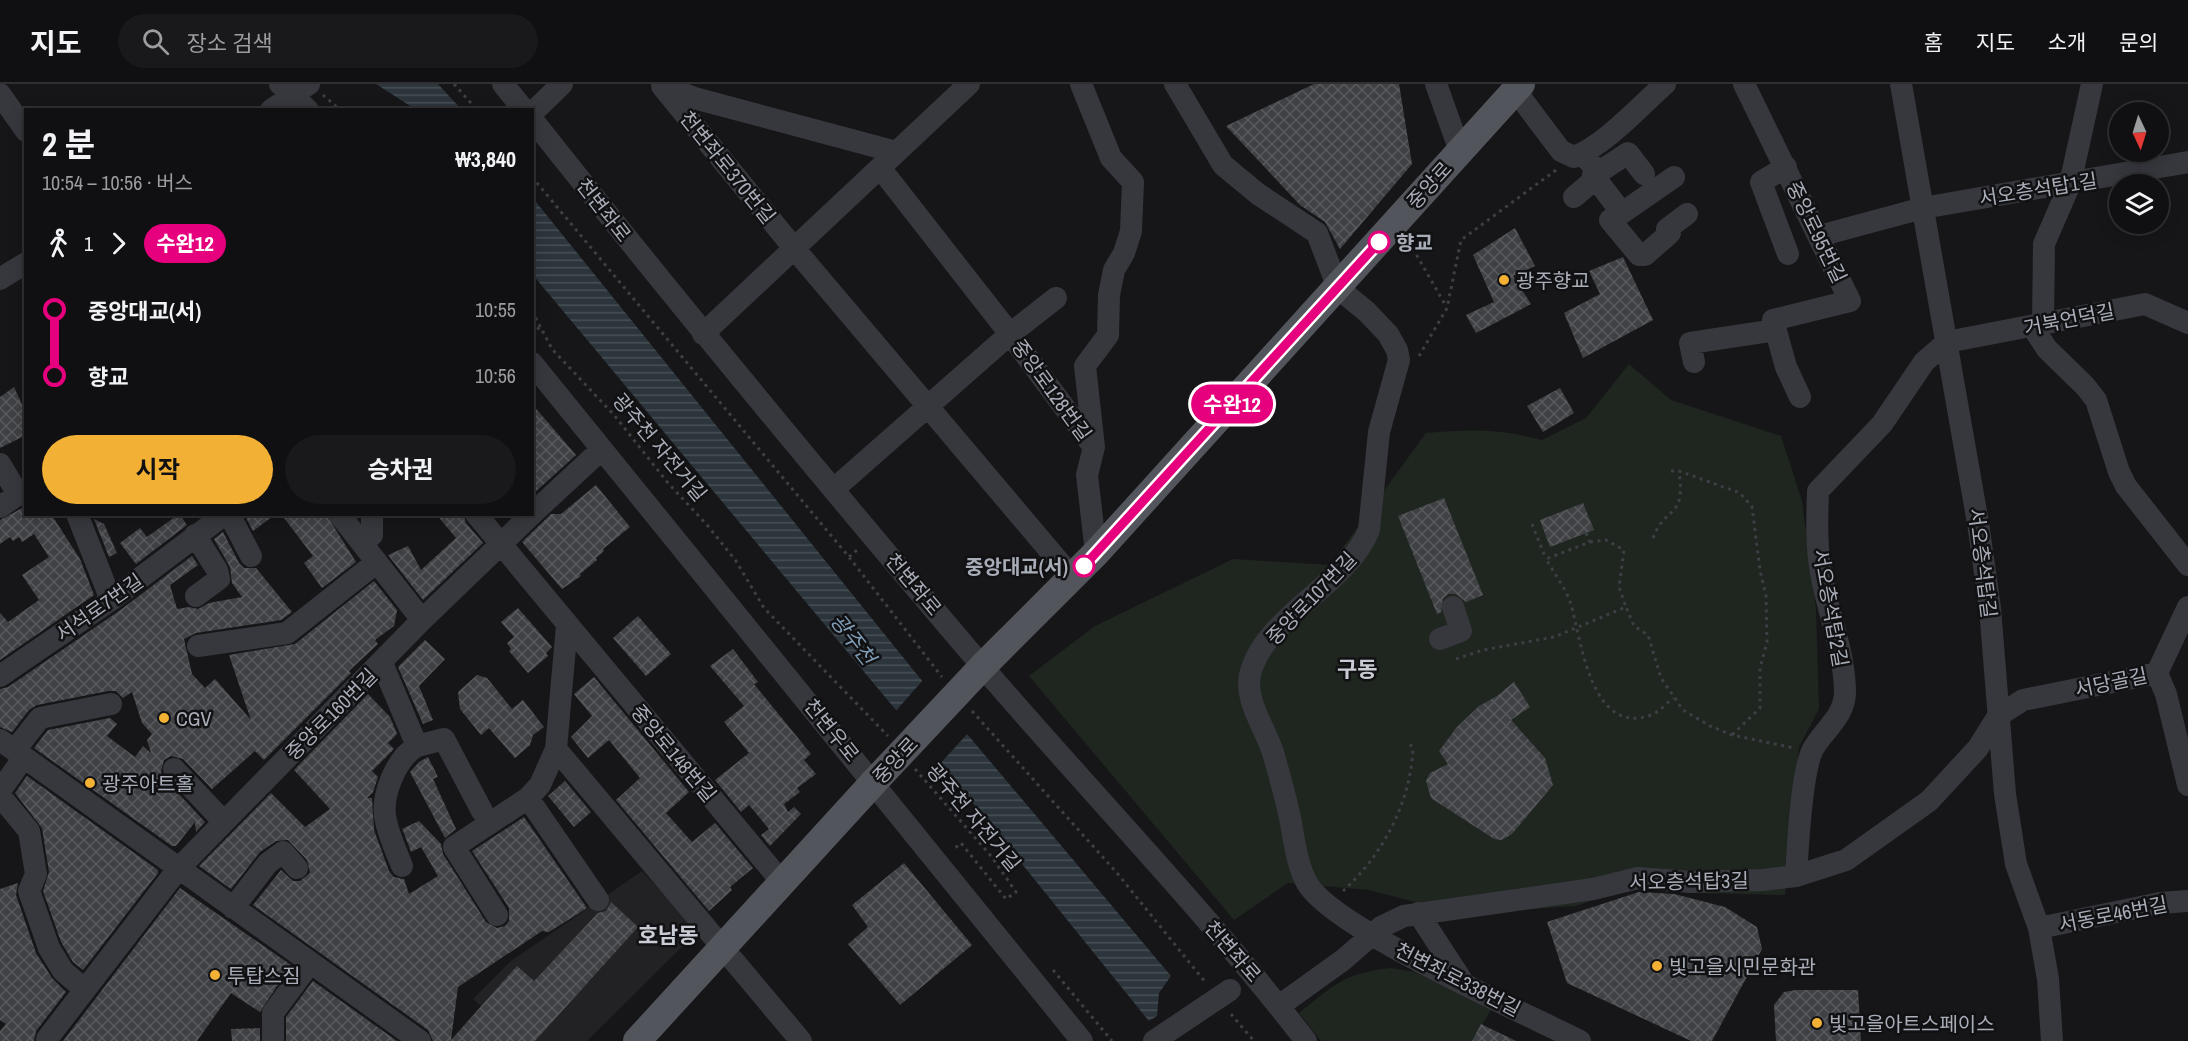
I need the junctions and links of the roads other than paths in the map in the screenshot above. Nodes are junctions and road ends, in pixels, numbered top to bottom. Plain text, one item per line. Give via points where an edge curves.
1 (503, 84) edge
2 (562, 84) edge
3 (1081, 84) edge
4 (1175, 84) edge
5 (1436, 84) edge
6 (1665, 84) edge
7 (1744, 84) edge
8 (1901, 84) edge
9 (2092, 84) edge
10 (658, 85) edge
11 (1518, 87) edge
12 (954, 88) edge
13 (300, 92) edge
14 (0, 94) edge
15 (274, 108) edge
16 (522, 108) edge
17 (534, 111) edge
18 (534, 123) edge
19 (24, 128) edge
20 (1460, 151) junction
21 (896, 152) junction
22 (1578, 155) junction
23 (2188, 162) edge
24 (1786, 167) junction
25 (880, 169) junction
26 (1644, 174) dead end
27 (1597, 175) junction
28 (1674, 177) dead end
29 (2070, 184) junction
30 (1574, 196) dead end
31 (1923, 207) junction
32 (1622, 213) junction
33 (1687, 214) dead end
34 (1820, 236) junction
35 (793, 247) junction
36 (1788, 254) dead end
37 (24, 264) edge
38 (0, 279) edge
39 (1338, 288) junction
40 (1056, 298) dead end
41 (2188, 323) edge
42 (2038, 325) junction
43 (1776, 330) junction
44 (703, 334) junction
45 (1010, 334) junction
46 (1947, 342) junction
47 (1694, 362) dead end
48 (534, 365) edge
49 (1800, 397) dead end
50 (929, 407) junction
51 (1094, 447) junction
52 (602, 449) junction
53 (0, 464) edge
54 (834, 489) junction
55 (14, 497) edge
56 (534, 512) edge
57 (78, 516) edge
58 (224, 516) edge
59 (228, 516) edge
60 (341, 516) edge
61 (372, 516) edge
62 (478, 516) edge
63 (530, 516) edge
64 (195, 536) junction
65 (362, 543) junction
66 (501, 543) junction
67 (1096, 553) junction
68 (250, 556) dead end
69 (377, 562) junction
70 (2188, 565) edge
71 (1072, 577) junction
72 (196, 596) dead end
73 (111, 600) junction
74 (1453, 607) dead end
75 (2188, 607) edge
76 (423, 620) junction
77 (567, 625) junction
78 (1440, 639) dead end
79 (198, 646) dead end
80 (382, 663) junction
81 (983, 666) junction
82 (2157, 673) junction
83 (0, 676) edge
84 (111, 704) dead end
85 (1998, 716) junction
86 (417, 746) junction
87 (13, 749) edge
88 (556, 749) junction
89 (174, 769) dead end
90 (874, 782) junction
91 (2188, 785) edge
92 (528, 798) junction
93 (483, 811) dead end
94 (223, 821) junction
95 (402, 866) dead end
96 (297, 868) dead end
97 (178, 869) junction
98 (1796, 876) junction
99 (782, 881) junction
100 (598, 900) dead end
101 (2188, 901) edge
102 (233, 908) junction
103 (1333, 908) joint
104 (1418, 913) junction
105 (497, 915) dead end
106 (2039, 928) junction
107 (1372, 934) junction
108 (723, 946) junction
109 (310, 963) junction
110 (1254, 974) junction
111 (1463, 983) junction
112 (85, 990) junction
113 (1279, 1006) junction
114 (47, 1040) edge
115 (273, 1041) edge
116 (420, 1041) edge
117 (637, 1041) edge
118 (801, 1041) edge
119 (1082, 1041) edge
120 (1154, 1041) edge
121 (1306, 1041) edge
122 (1580, 1041) edge
123 (2052, 1041) edge

1 - 16 street
2 - 17 street
3 - 51 street, 중앙로128번길 via 1110,158 1133,182 1131,231 1114,270 1107,335 1085,366
4 - 39 street via 1223,165 1317,233
5 - 20 street
6 - 22 street
7 - 24 street, 중앙로95번길
8 - 31 street, 서오층석탑길
9 - 29 street
10 - 21 street
10 - 35 street, 천변좌로370번길
11 - 20 main road, 중앙로
11 - 22 street via 1561,151
12 - 21 street
13 - 15 street
14 - 19 street
18 - 44 street, 천변좌로
20 - 39 main road, 중앙로
21 - 25 street
22 - 27 street
23 - 29 street, 서오층석탑1길
24 - 34 street, 중앙로95번길
24 - 36 street via 1761,182
25 - 35 street
25 - 45 street, 중앙로128번길
26 - 27 street via 1628,153
27 - 30 street
27 - 32 street
28 - 32 street
29 - 31 street, 서오층석탑1길
29 - 42 street via 2044,244
31 - 34 street, 서오층석탑1길
31 - 46 street, 서오층석탑길
32 - 33 street via 1610,220 1639,255 1645,255 1670,233 1667,229
34 - 43 street, 중앙로95번길 via 1850,301 1773,320
35 - 44 street
35 - 50 street, 천변좌로370번길
37 - 38 street
39 - 67 main road, 중앙로
39 - 103 street, 중앙로107번길 via 1388,334 1397,350 1398,369 1379,432 1369,530 1346,564 1275,632 1250,672 1252,703 1271,743 1301,868 1308,884
40 - 45 street
41 - 42 street, 거북언덕길 via 2145,304
42 - 46 street, 거북언덕길
42 - 70 street via 2047,350 2096,400 2126,486
43 - 47 street via 1690,344
43 - 49 street via 1786,367
44 - 54 street, 천변좌로
45 - 50 street
45 - 51 street, 중앙로128번길
46 - 85 street, 서오층석탑길 via 1986,579
46 - 98 street, 서오층석탑2길 via 1924,362 1882,424 1818,491 1821,576 1845,693 1835,723 1813,750 1804,792
48 - 52 street, 천변우로
50 - 54 street
50 - 71 street, 천변좌로370번길
51 - 67 street, 중앙로128번길 via 1087,476
52 - 56 street
52 - 90 street, 천변우로
53 - 55 street
54 - 81 street, 천변좌로
57 - 73 street
58 - 64 street, 서석로7번길
59 - 68 street, 서석로7번길
60 - 65 street
61 - 65 street via 372,535
62 - 66 street
63 - 66 street
64 - 72 street via 219,579
64 - 73 street, 서석로7번길
65 - 69 street
66 - 76 street
66 - 77 street, 중앙로148번길
67 - 71 main road, 중앙로
69 - 76 street
69 - 79 street via 287,633
71 - 81 main road, 중앙로
73 - 83 street, 서석로7번길
74 - 78 street via 1461,631
75 - 82 street, 서당골길
76 - 80 street
77 - 88 street
77 - 99 street, 중앙로148번길
80 - 86 street, 중앙로160번길
80 - 94 street, 중앙로160번길
81 - 90 main road, 중앙로, bridge
81 - 110 street, 천변좌로
82 - 85 street, 서당골길 via 2024,700
82 - 91 street via 2166,694
84 - 87 street via 40,718
85 - 98 street, 서오층석탑3길 via 1978,748 1929,801 1846,860
85 - 106 street, 서오층석탑길 via 2016,864
86 - 93 street via 444,739
86 - 95 street via 407,752 399,765 384,806 385,820
87 - 97 street
87 - 112 street via 0,791 29,831 36,874 29,891 49,948 63,971
88 - 92 street via 540,785
88 - 108 street
89 - 94 street
90 - 99 main road, 중앙로
90 - 119 street, 천변우로
92 - 100 street
92 - 105 street via 453,847
94 - 97 street, 중앙로160번길
96 - 102 street via 283,852 268,863
97 - 102 street
97 - 112 street, 중앙로160번길
98 - 104 street, 서오층석탑3길 via 1691,882 1638,878 1593,889
99 - 108 main road, 중앙로
101 - 106 street, 서동로46번길 via 2152,904
102 - 109 street
103 - 107 street, 천변좌로338번길
104 - 107 street, 서오층석탑3길 via 1392,921
104 - 111 street
106 - 123 street, 서오층석탑길 via 2048,979
107 - 111 street, 천변좌로338번길
107 - 113 street, 서오층석탑3길
108 - 117 main road, 중앙로
108 - 118 street
109 - 115 street via 273,1013
109 - 116 street
110 - 113 street, 천변좌로
110 - 120 street, bridge
111 - 122 street, 천변좌로338번길
112 - 114 street, 중앙로160번길
113 - 121 street, 천변좌로

